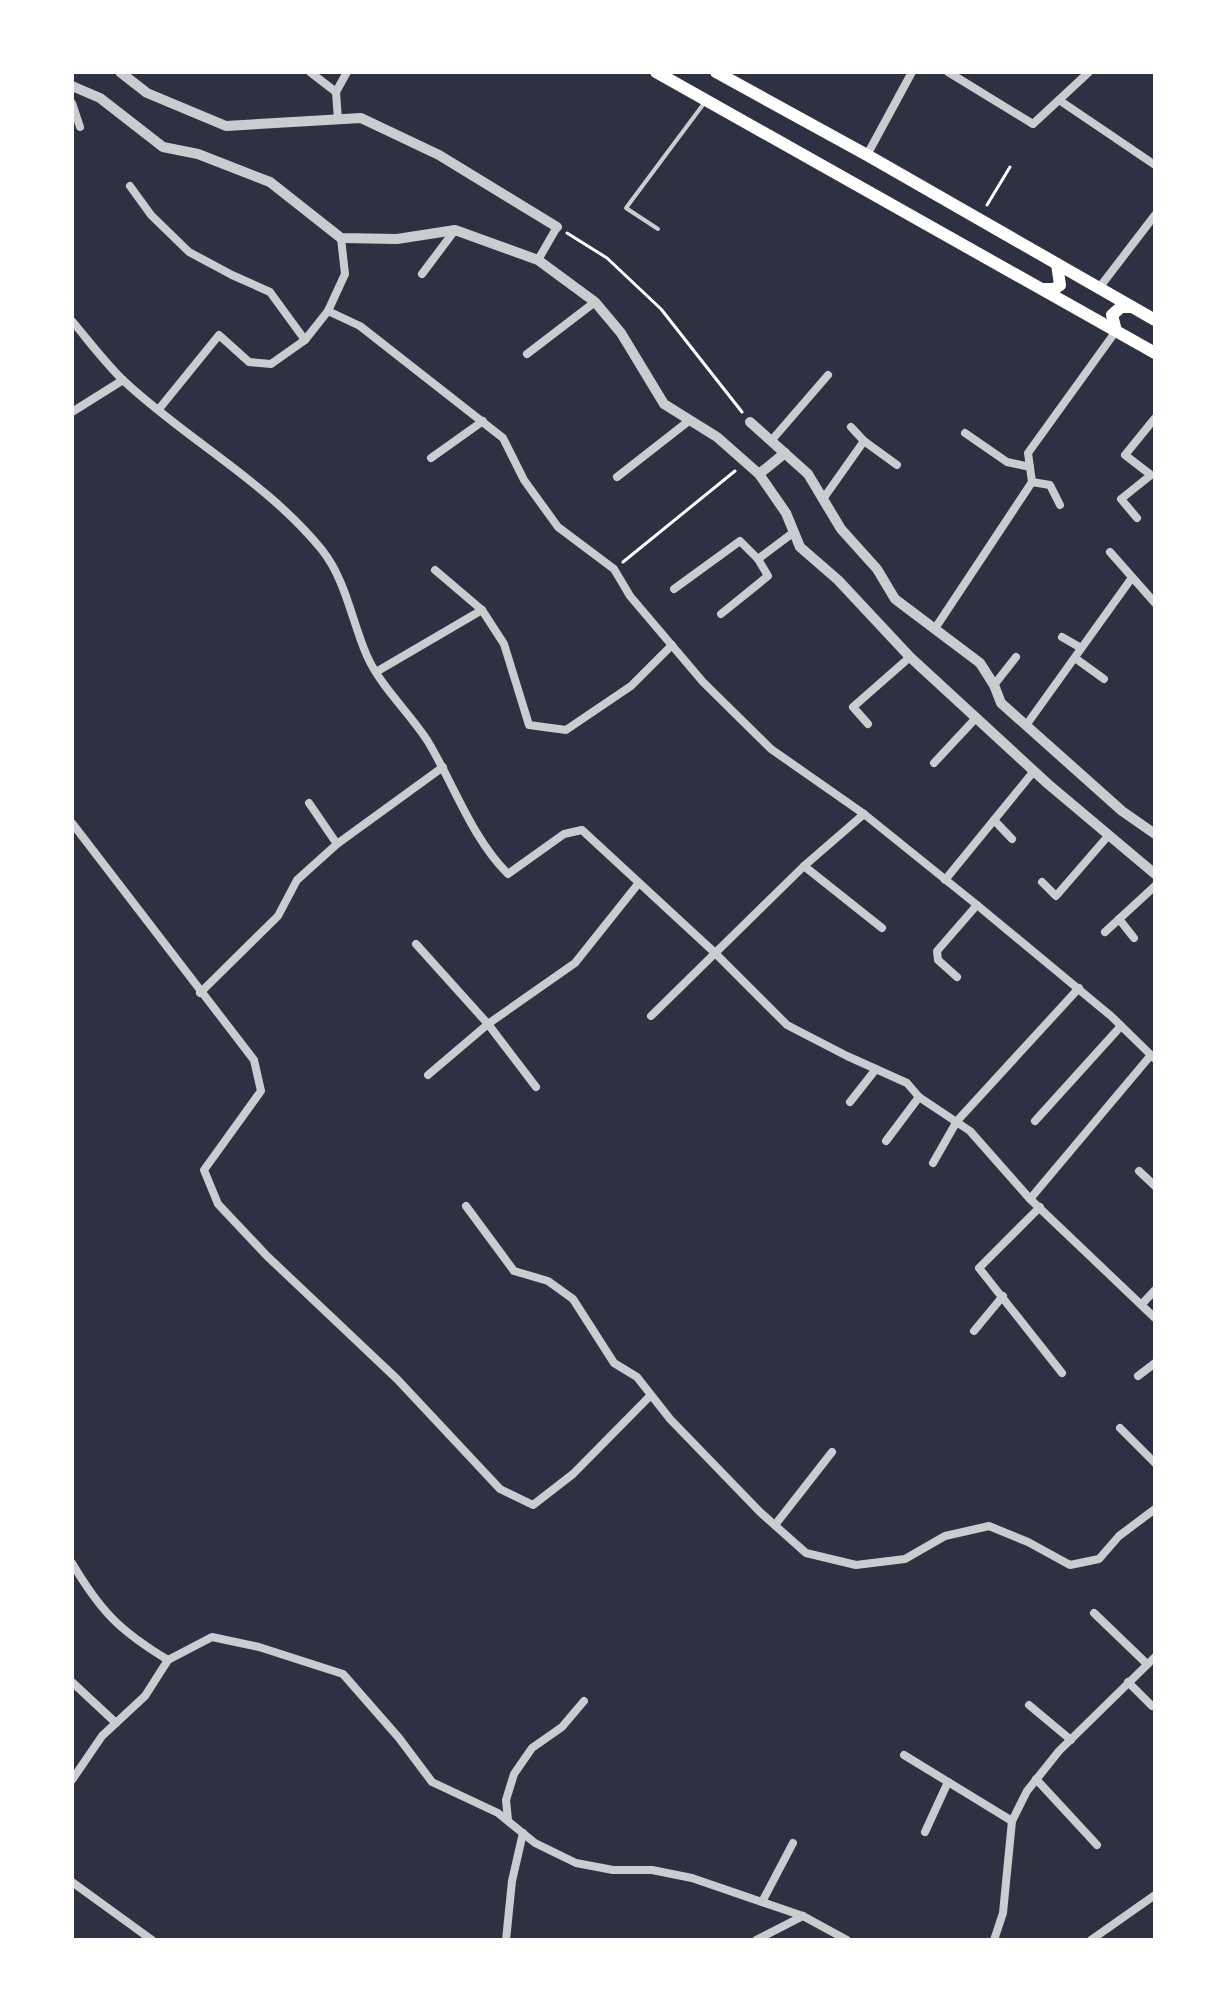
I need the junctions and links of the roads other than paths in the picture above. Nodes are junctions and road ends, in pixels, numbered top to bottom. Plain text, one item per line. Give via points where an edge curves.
1 (120, 72) edge
2 (310, 72) edge
3 (347, 72) edge
4 (656, 72) edge
5 (716, 72) edge
6 (912, 72) edge
7 (948, 72) edge
8 (1089, 72) edge
9 (72, 86) edge
10 (336, 92) junction
11 (707, 100) junction
12 (1059, 100) junction
13 (72, 103) edge
14 (338, 120) junction
15 (80, 127) dead end
16 (867, 155) junction
17 (1155, 165) edge
18 (130, 186) dead end
19 (1155, 215) edge
20 (557, 227) joint
21 (658, 229) dead end
22 (455, 230) junction
23 (341, 238) junction
24 (538, 260) junction
25 (1057, 264) junction
26 (422, 274) dead end
27 (1099, 288) junction
28 (1043, 289) junction
29 (595, 302) junction
30 (1132, 307) junction
31 (328, 311) junction
32 (1155, 320) edge
33 (72, 321) edge
34 (1116, 331) junction
35 (305, 340) junction
36 (1155, 353) edge
37 (527, 354) dead end
38 (828, 375) dead end
39 (123, 380) junction
40 (159, 409) junction
41 (72, 412) edge
42 (1155, 418) edge
43 (690, 420) junction
44 (483, 421) junction
45 (750, 422) road end
46 (851, 427) dead end
47 (965, 433) dead end
48 (771, 441) junction
49 (864, 441) junction
50 (785, 453) junction
51 (431, 458) dead end
52 (897, 465) dead end
53 (1030, 467) junction
54 (759, 474) junction
55 (617, 477) dead end
56 (1032, 482) junction
57 (823, 499) junction
58 (1060, 505) dead end
59 (1137, 518) dead end
60 (794, 532) junction
61 (1110, 552) dead end
62 (758, 559) junction
63 (435, 570) dead end
64 (1131, 579) junction
65 (674, 589) dead end
66 (1155, 603) edge
67 (482, 610) junction
68 (721, 614) dead end
69 (936, 627) junction
70 (1062, 637) dead end
71 (672, 645) junction
72 (1081, 648) junction
73 (910, 657) junction
74 (1016, 657) dead end
75 (1075, 658) junction
76 (376, 672) junction
77 (1104, 679) dead end
78 (994, 685) junction
79 (976, 718) junction
80 (868, 724) dead end
81 (1027, 724) junction
82 (934, 763) dead end
83 (443, 767) junction
84 (1034, 771) junction
85 (309, 803) dead end
86 (864, 814) junction
87 (994, 820) junction
88 (72, 823) edge
89 (1155, 834) edge
90 (1108, 836) junction
91 (1012, 839) dead end
92 (337, 844) junction
93 (804, 866) junction
94 (1155, 874) edge
95 (945, 880) junction
96 (1042, 882) dead end
97 (638, 884) junction
98 (1155, 886) edge
99 (977, 905) junction
100 (1119, 919) junction
101 (882, 928) dead end
102 (1105, 932) dead end
103 (1134, 938) dead end
104 (416, 944) dead end
105 (714, 952) junction
106 (957, 977) dead end
107 (1079, 988) junction
108 (200, 993) junction
109 (651, 1016) dead end
110 (488, 1024) junction
111 (1121, 1026) junction
112 (1153, 1057) edge
113 (876, 1069) junction
114 (428, 1075) dead end
115 (536, 1087) dead end
116 (919, 1097) junction
117 (850, 1102) dead end
118 (957, 1121) junction
119 (1035, 1121) dead end
120 (886, 1141) dead end
121 (933, 1163) dead end
122 (1139, 1171) dead end
123 (1155, 1186) edge
124 (1030, 1199) junction
125 (466, 1206) dead end
126 (1040, 1207) junction
127 (1155, 1290) edge
128 (1003, 1296) junction
129 (1142, 1304) junction
130 (1155, 1318) edge
131 (974, 1331) dead end
132 (1155, 1363) edge
133 (1062, 1373) dead end
134 (1138, 1376) dead end
135 (651, 1395) junction
136 (1120, 1428) dead end
137 (832, 1452) dead end
138 (1155, 1463) edge
139 (1155, 1509) edge
140 (775, 1525) junction
141 (72, 1563) edge
142 (1094, 1613) dead end
143 (1155, 1657) edge
144 (168, 1660) junction
145 (1147, 1664) junction
146 (72, 1682) edge
147 (1128, 1682) junction
148 (584, 1701) dead end
149 (1029, 1705) dead end
150 (1152, 1706) dead end
151 (116, 1723) junction
152 (1071, 1740) junction
153 (904, 1755) dead end
154 (1036, 1779) junction
155 (72, 1780) edge
156 (948, 1782) junction
157 (508, 1820) junction
158 (1012, 1821) junction
159 (925, 1832) dead end
160 (523, 1833) junction
161 (793, 1843) dead end
162 (1097, 1845) dead end
163 (72, 1882) edge
164 (1155, 1895) edge
165 (762, 1902) junction
166 (803, 1916) junction
167 (152, 1940) edge
168 (506, 1940) edge
169 (756, 1940) edge
170 (847, 1940) edge
171 (994, 1940) edge
172 (1091, 1940) edge

1 - 14 street via 147,93 226,126
2 - 10 street
3 - 10 street
4 - 11 main road
5 - 16 main road
6 - 16 street
7 - 12 street via 1033,124
8 - 12 street
9 - 23 street via 100,98 163,147 198,154 270,182
10 - 14 street
11 - 21 lane via 626,208
11 - 28 main road
12 - 17 street
13 - 15 street
14 - 20 street via 361,118 439,155
16 - 25 main road
18 - 35 street via 189,252 270,292
19 - 27 street
20 - 24 street
22 - 23 street via 397,239
22 - 24 street
22 - 26 street
23 - 31 street via 345,274
24 - 29 street
25 - 27 main road
25 - 28 main road via 1060,285
27 - 30 main road
28 - 34 main road
29 - 37 street
29 - 43 street via 621,333 664,404
30 - 32 main road
30 - 34 main road via 1121,307 1112,315
31 - 35 street
31 - 44 street via 360,326
33 - 39 street
34 - 36 main road
34 - 53 street via 1028,453
35 - 40 street via 271,364 249,362 219,335
38 - 48 street
39 - 40 street
39 - 41 street
40 - 76 street via 282,507 324,552
42 - 59 street via 1125,455 1151,475 1121,499
43 - 54 street
43 - 55 street
44 - 51 street
44 - 71 street via 503,438 524,480 558,527 614,569
45 - 48 street
46 - 49 street
47 - 53 street via 1007,462
48 - 50 street
49 - 52 street
49 - 57 street
50 - 54 street
50 - 57 street via 808,474
53 - 56 street
54 - 60 street
56 - 58 street via 1050,485
56 - 69 street
57 - 69 street via 895,599
60 - 62 street
60 - 73 street via 800,547
61 - 64 street
62 - 65 street via 740,541
62 - 68 street via 768,576
63 - 67 street
64 - 66 street
64 - 72 street
67 - 71 street via 504,644 529,725 566,730 631,686
67 - 76 street
69 - 78 street via 980,663
70 - 72 street
71 - 86 street via 771,749
72 - 75 street
73 - 79 street
73 - 80 street via 853,707
74 - 78 street
75 - 77 street
75 - 81 street
76 - 83 street
78 - 81 street via 1001,703
79 - 82 street
79 - 84 street
81 - 89 street via 1122,811
83 - 92 street
83 - 97 street via 489,854 508,874 564,834 582,830
84 - 87 street
84 - 90 street
85 - 92 street
86 - 93 street
86 - 95 street
87 - 91 street
87 - 95 street
88 - 108 street
90 - 94 street
90 - 96 street via 1056,896
92 - 108 street via 297,880 278,916
93 - 101 street
93 - 105 street
95 - 99 street
97 - 105 street
97 - 110 street via 575,963
98 - 100 street
99 - 106 street via 937,951 938,960
99 - 107 street
100 - 102 street
100 - 103 street
104 - 110 street
105 - 109 street
105 - 113 street via 787,1025
107 - 111 street
107 - 118 street
108 - 135 street via 254,1060 261,1091 204,1170 218,1204 407,1389 500,1489 533,1505 573,1474
110 - 114 street
110 - 115 street
111 - 112 street
111 - 119 street
112 - 124 street
113 - 116 street via 907,1083
113 - 117 street
116 - 118 street
116 - 120 street
118 - 121 street
118 - 124 street
122 - 123 street
124 - 126 street
125 - 135 street via 514,1271 548,1281 573,1299 614,1363 637,1377
126 - 128 street via 979,1268
126 - 129 street
127 - 129 street
128 - 131 street
128 - 133 street
129 - 130 street
132 - 134 street
135 - 140 street
136 - 138 street
137 - 140 street
139 - 140 street via 1099,1559 1070,1565 989,1526 945,1536 905,1559 856,1565 806,1553
141 - 144 street via 97,1604 135,1641
142 - 145 street
143 - 145 street
144 - 151 street via 145,1696
144 - 157 street via 212,1637 343,1674 432,1782
145 - 147 street
146 - 151 street
147 - 150 street
147 - 152 street
148 - 157 street via 562,1727 532,1748 514,1774 506,1800
149 - 152 street
151 - 155 street
152 - 154 street
153 - 156 street
154 - 158 street
154 - 162 street
156 - 158 street
156 - 159 street
157 - 160 street
158 - 171 street via 1003,1913
160 - 165 street via 576,1863 692,1878
160 - 168 street
161 - 165 street
163 - 167 street
164 - 172 street
165 - 166 street
166 - 169 street
166 - 170 street

